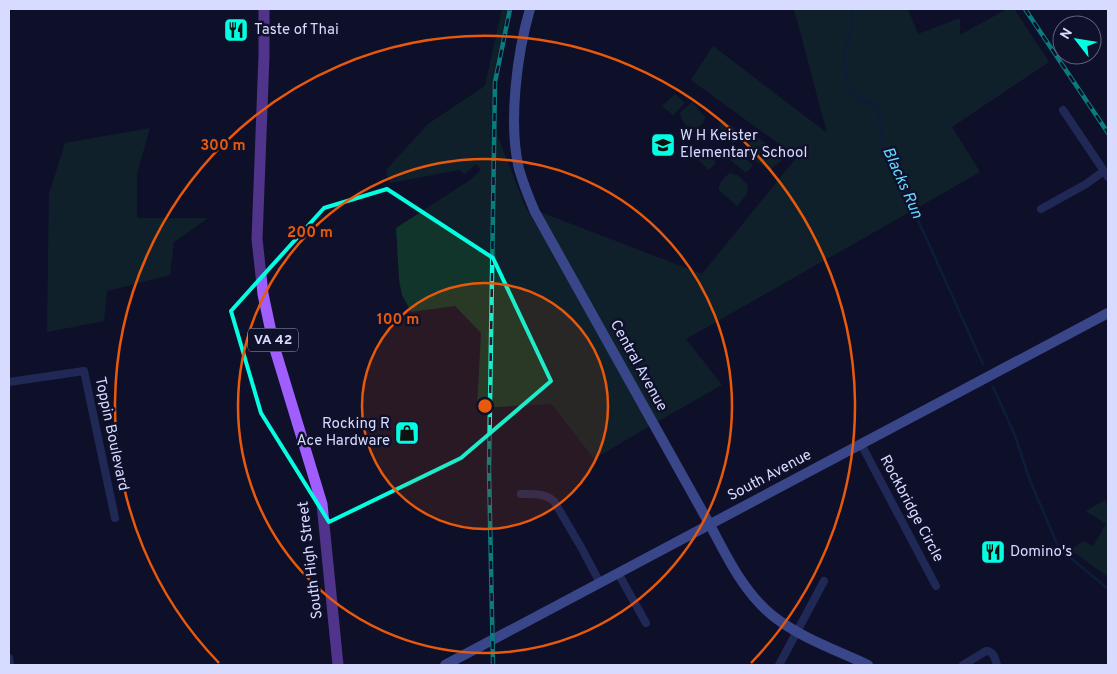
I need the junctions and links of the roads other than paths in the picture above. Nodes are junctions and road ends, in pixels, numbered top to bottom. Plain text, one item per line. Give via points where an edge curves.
1 (264, 9) edge
2 (530, 9) edge
3 (1063, 110) dead end
4 (1106, 174) edge
5 (1041, 209) dead end
6 (1108, 313) edge
7 (9, 382) edge
8 (861, 444) junction
9 (521, 494) dead end
10 (115, 518) dead end
11 (710, 525) junction
12 (618, 573) junction
13 (824, 581) dead end
14 (600, 583) junction
15 (936, 586) dead end
16 (646, 624) dead end
17 (797, 632) junction
18 (9, 658) edge
19 (10, 665) edge
20 (338, 665) edge
21 (445, 665) edge
22 (778, 665) edge
23 (868, 665) edge
24 (963, 665) edge
25 (997, 665) edge

1 - 20 main road, South High Street / VA 42 via 257,239 263,294 274,346 322,504
2 - 11 street, Central Avenue via 521,48 514,112 515,142 526,191
3 - 4 street
4 - 5 street
6 - 8 street, South Avenue
7 - 10 street, Toppin Boulevard via 84,371
8 - 11 street, South Avenue
8 - 15 street, Rockbridge Circle
9 - 14 street via 546,496 554,500
11 - 12 street, South Avenue
11 - 17 street, Central Avenue via 733,568 748,588 772,615
12 - 14 street, South Avenue
12 - 16 street
13 - 17 street
14 - 21 street, South Avenue
17 - 22 street
17 - 23 street, Central Avenue
18 - 19 street
24 - 25 street via 989,651

